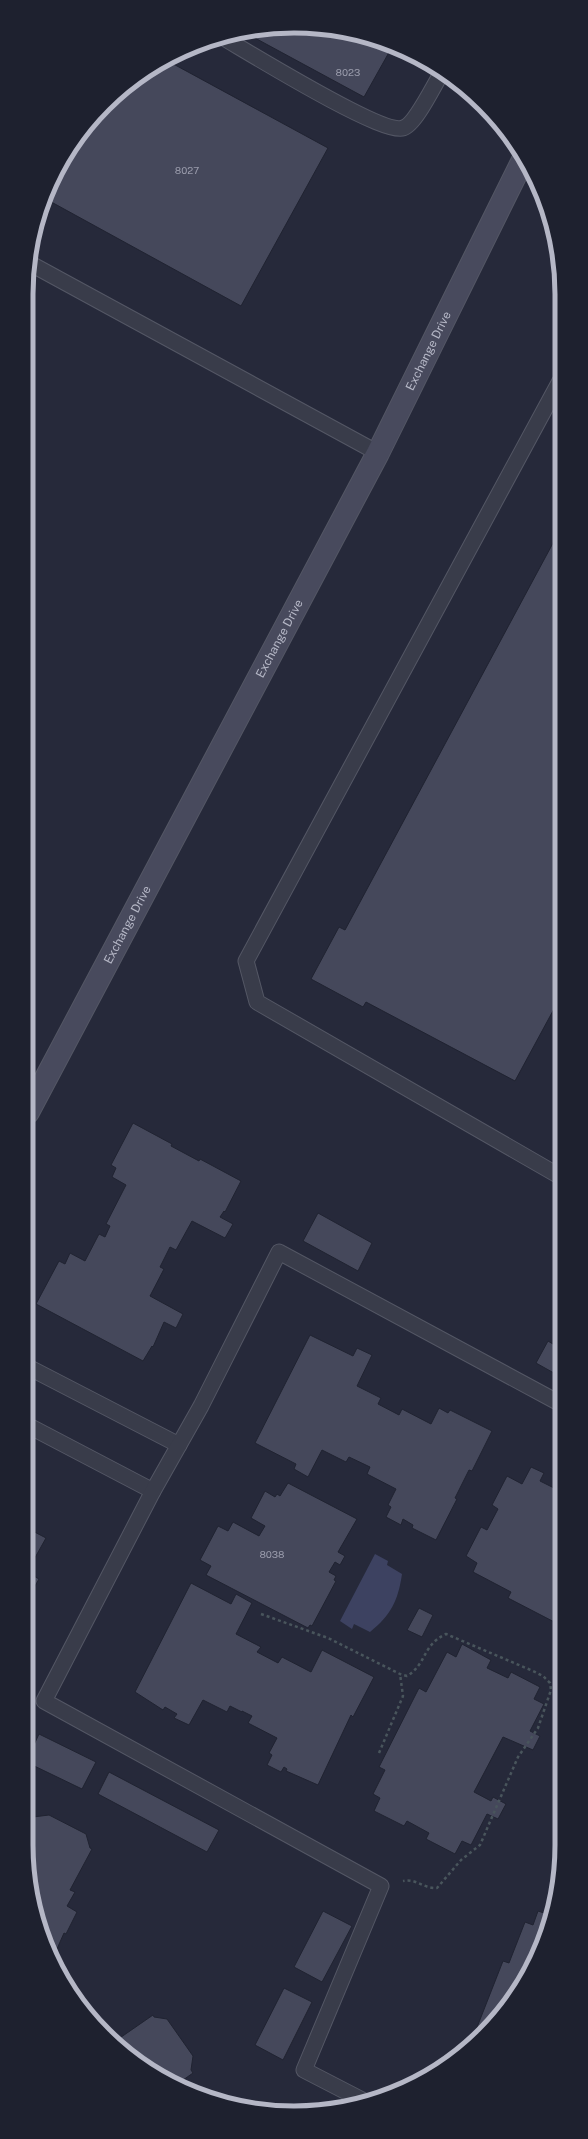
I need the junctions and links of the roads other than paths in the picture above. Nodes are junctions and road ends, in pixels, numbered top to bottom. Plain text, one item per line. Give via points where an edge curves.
1 (229, 41) edge
2 (439, 77) edge
3 (521, 165) edge
4 (35, 266) edge
5 (555, 390) edge
6 (378, 453) junction
7 (33, 1103) edge
8 (555, 1174) edge
9 (33, 1370) edge
10 (555, 1401) edge
11 (33, 1428) edge
12 (179, 1445) junction
13 (153, 1491) junction
14 (358, 2098) edge

1 - 2 lane via 362,116 392,128 403,128 412,121
3 - 6 street, Exchange Drive
4 - 6 lane
5 - 8 lane via 246,961 257,1002
6 - 7 street, Exchange Drive
9 - 12 lane
10 - 12 lane via 279,1252
11 - 13 lane
12 - 13 lane
13 - 14 lane via 44,1701 381,1886 304,2070

